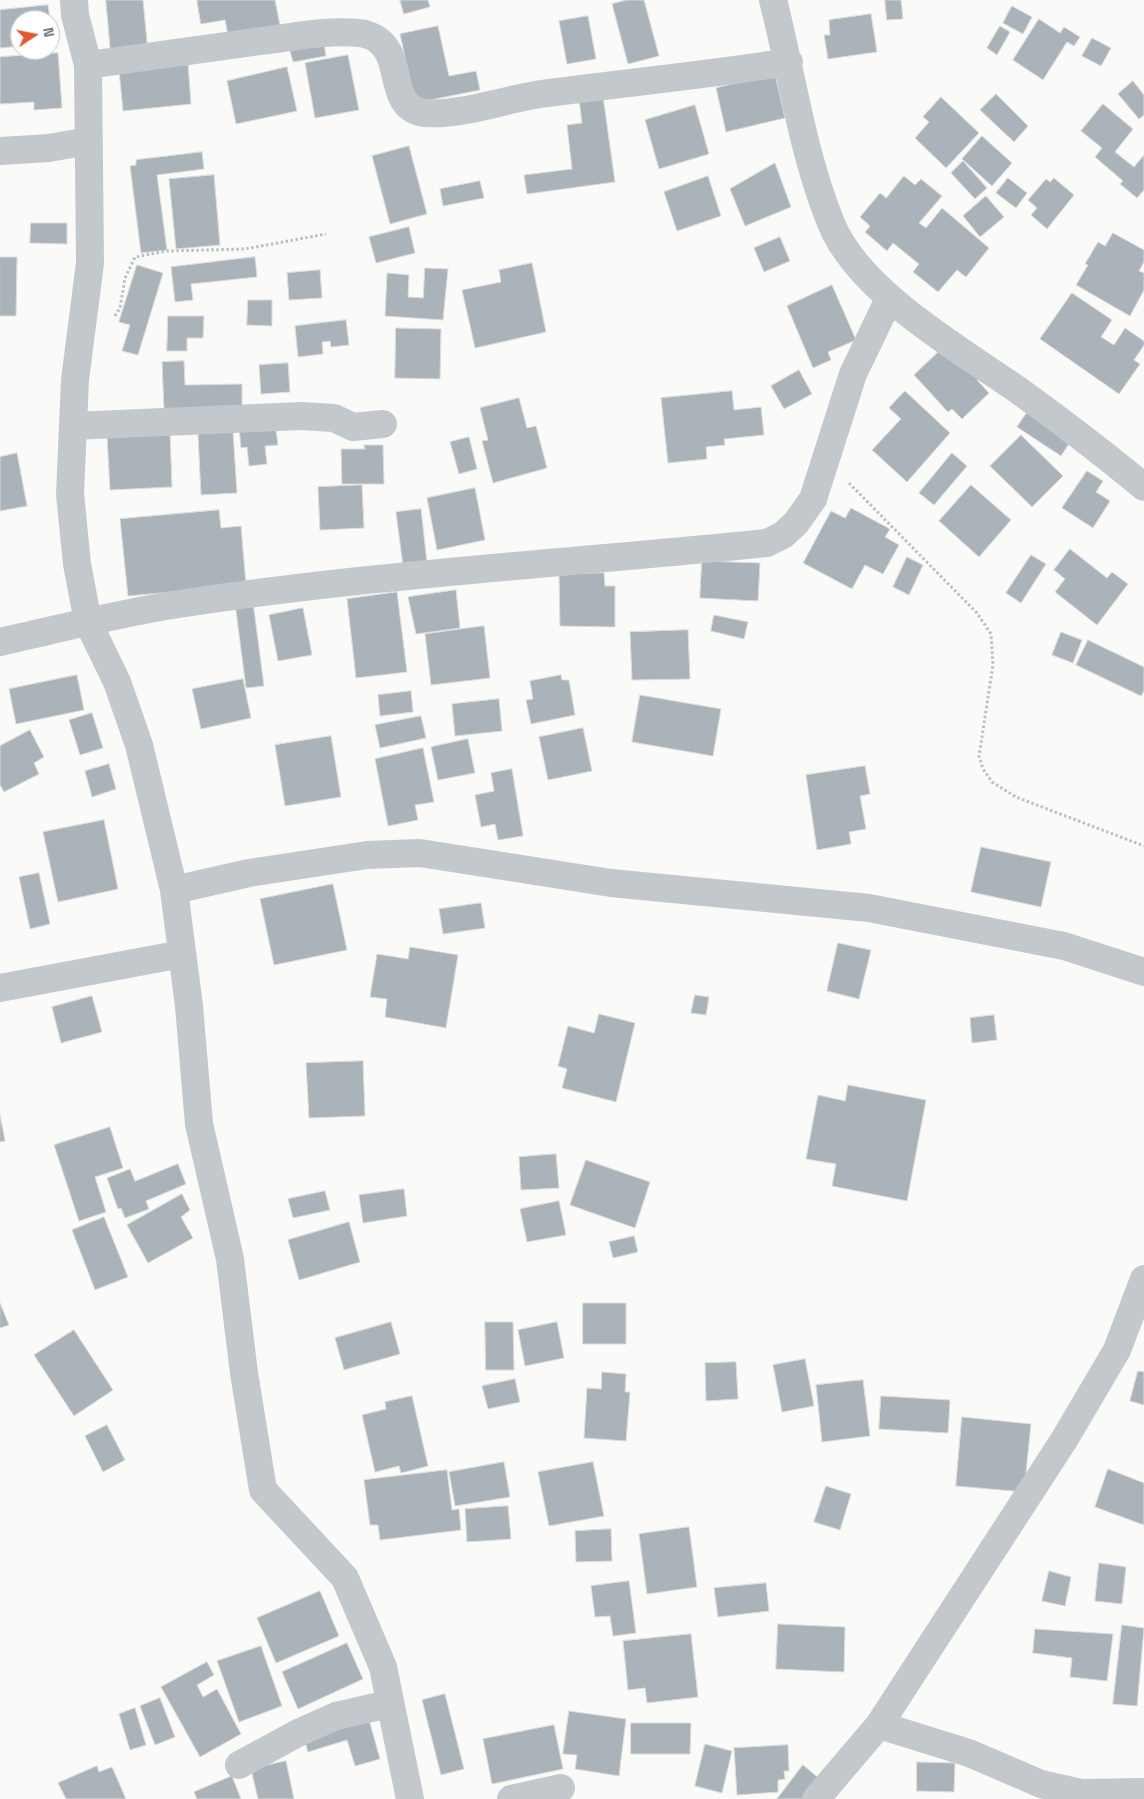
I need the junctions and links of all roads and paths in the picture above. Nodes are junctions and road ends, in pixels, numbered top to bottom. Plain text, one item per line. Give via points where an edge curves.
1 (74, 0) edge
2 (773, 0) edge
3 (789, 62) junction
4 (88, 65) junction
5 (88, 141) junction
6 (0, 151) edge
7 (326, 234) dead end
8 (889, 299) junction
9 (81, 334) junction
10 (384, 424) dead end
11 (72, 426) junction
12 (825, 461) junction
13 (1144, 488) edge
14 (88, 622) junction
15 (0, 642) edge
16 (1144, 846) edge
17 (174, 890) junction
18 (182, 954) junction
19 (1144, 972) edge
20 (0, 988) edge
21 (1144, 1279) edge
22 (1137, 1310) edge
23 (389, 1704) junction
24 (879, 1725) junction
25 (239, 1764) dead end
26 (561, 1788) dead end
27 (1144, 1792) edge
28 (410, 1799) edge
29 (511, 1799) edge
30 (816, 1799) edge

1 - 4 street
2 - 3 street
3 - 4 street via 539,94 424,113 410,108 400,95 390,56 380,41 361,33 316,34
3 - 8 street via 801,130 831,225 860,268
4 - 5 street
5 - 6 street via 49,148
5 - 9 street via 90,263
7 - 9 path via 245,249 167,251 135,257 125,278 120,308 109,326
8 - 12 street via 853,374
8 - 13 street via 1037,404
9 - 11 street
10 - 11 street via 353,427 334,418 301,416
11 - 14 street via 70,494 77,564
12 - 14 street via 813,499 796,523 767,543 364,580 177,604
12 - 16 path via 977,613 990,634 993,665 979,756 992,782 1016,798
14 - 15 street
14 - 17 street via 116,682 139,745
17 - 18 street
17 - 19 street via 249,873 366,854 420,853 611,884 869,908 1064,946
18 - 20 street
18 - 23 street via 199,1124 230,1259 263,1490 345,1578 383,1667
21 - 22 street
22 - 24 street via 1064,1440
23 - 25 street via 336,1716
23 - 28 street
24 - 27 street via 969,1752 1042,1784 1080,1793
24 - 30 street
26 - 29 street

